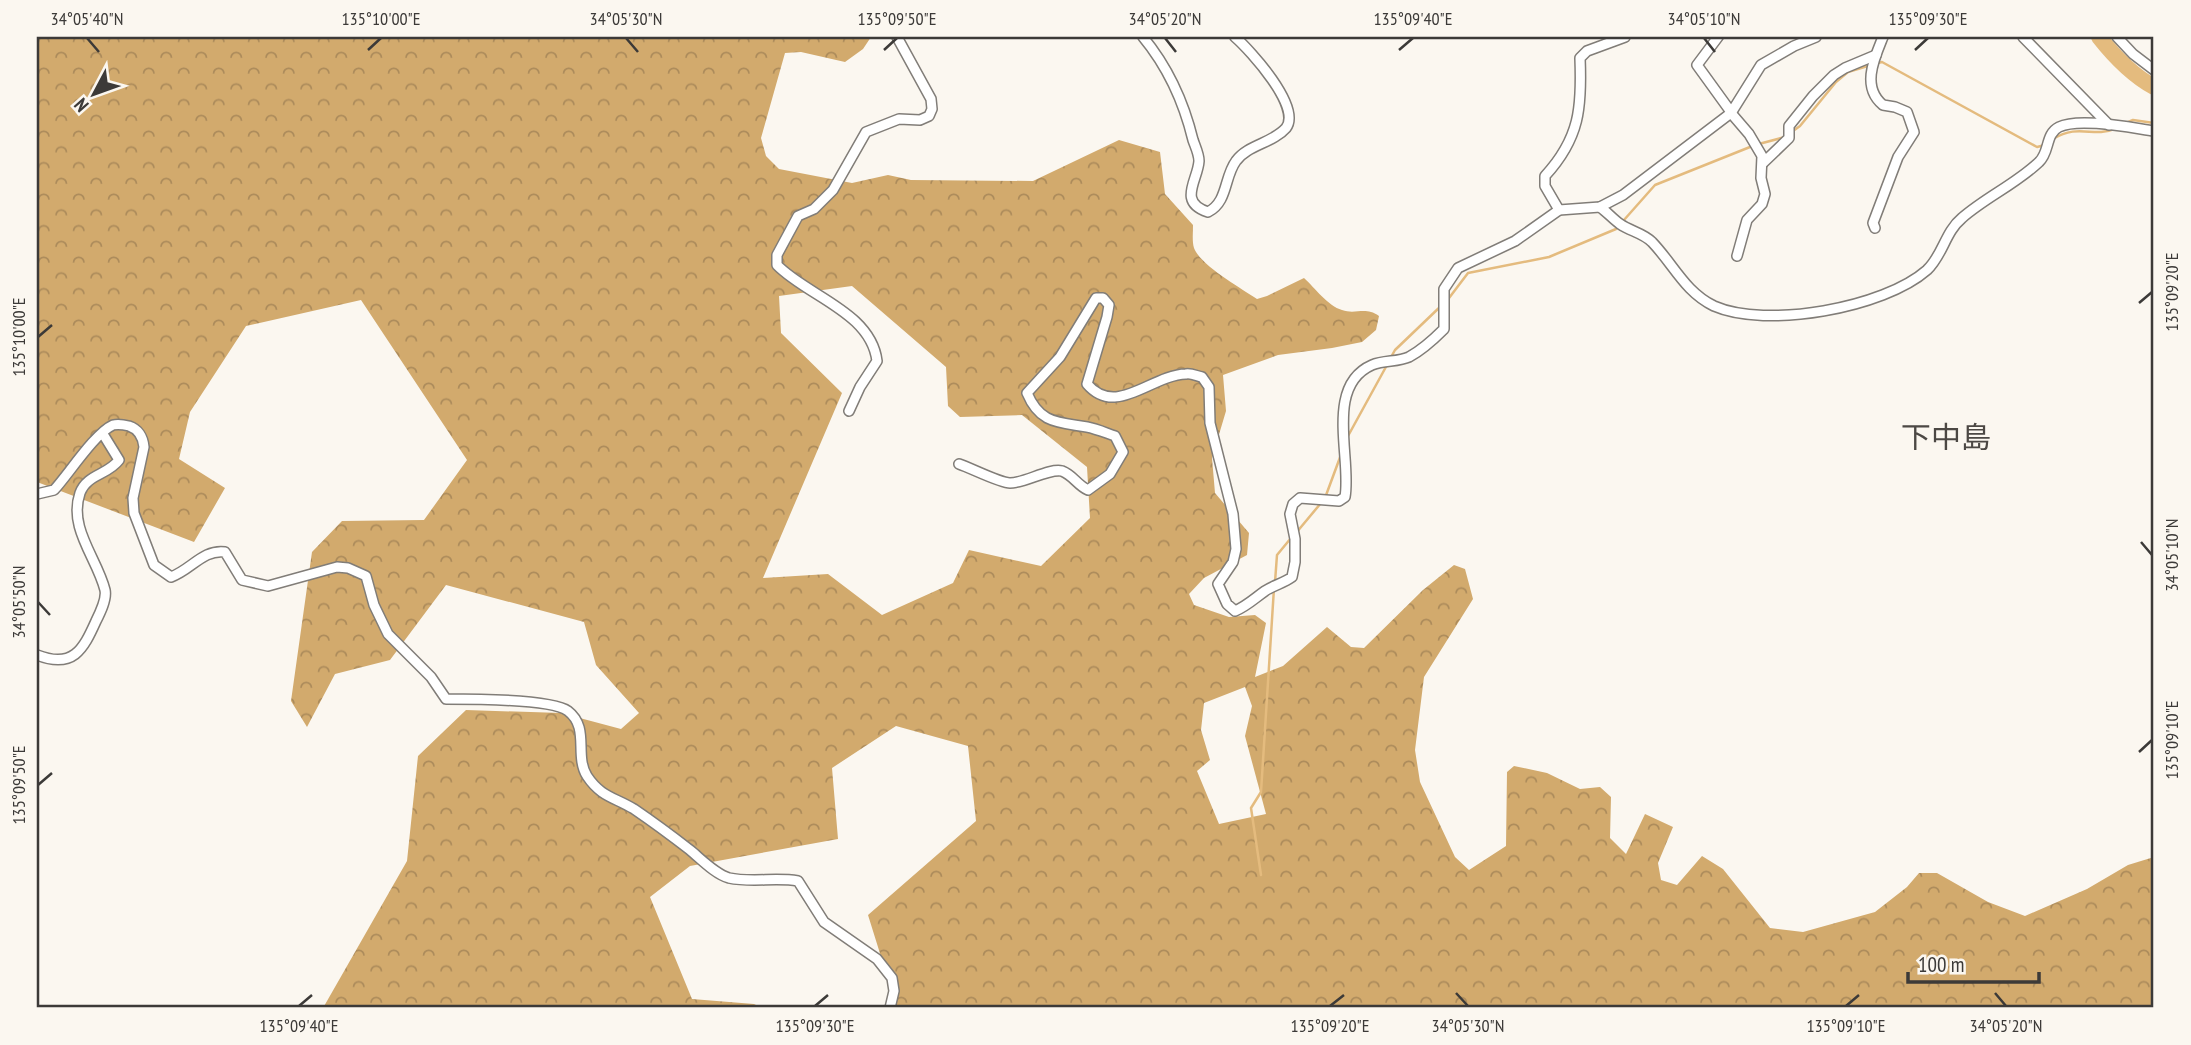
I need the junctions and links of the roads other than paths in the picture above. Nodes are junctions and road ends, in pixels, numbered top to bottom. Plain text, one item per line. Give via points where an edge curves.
1 (897, 37) edge
2 (1143, 37) edge
3 (1235, 37) edge
4 (1625, 37) edge
5 (1718, 37) edge
6 (1816, 37) edge
7 (1883, 37) edge
8 (2023, 37) edge
9 (2117, 37) edge
10 (1876, 55) junction
11 (2154, 69) edge
12 (1731, 112) junction
13 (2109, 125) junction
14 (2154, 131) edge
15 (1763, 163) junction
16 (1600, 207) junction
17 (1559, 210) junction
18 (1875, 228) dead end
19 (1737, 256) dead end
20 (849, 411) dead end
21 (103, 435) junction
22 (959, 464) dead end
23 (37, 494) edge
24 (37, 655) edge
25 (890, 1008) edge

1 - 20 street via 931,99 929,116 899,119 866,132 833,190 814,209 798,216 777,255 777,265 789,278 851,317 870,341 877,361
2 - 3 street via 1184,106 1199,161 1192,199 1208,212 1220,201 1239,157 1266,143 1287,127 1289,120 1276,87 1253,53
4 - 17 street via 1580,58 1580,116 1559,162 1545,176 1545,186
5 - 12 street via 1697,65
6 - 12 street via 1760,65
7 - 10 street
8 - 13 street
9 - 11 street
10 - 15 street via 1834,75 1789,126 1788,140
10 - 18 street via 1873,93 1883,106 1907,112 1914,132 1876,211
12 - 15 street via 1752,138
12 - 16 street via 1623,195
13 - 14 street
13 - 16 street via 2059,127 2049,138 2042,160 1957,223 1925,272 1867,301 1823,311 1749,315 1712,305 1689,289 1647,237 1620,224
15 - 19 street via 1765,197 1747,220
16 - 17 street
17 - 22 street via 1515,241 1458,268 1444,289 1444,329 1409,357 1372,366 1354,380 1343,415 1345,496 1339,501 1300,498 1293,504 1292,577 1245,607 1235,611 1227,604 1218,583 1236,549 1233,514 1210,423 1209,387 1202,377 1188,373 1121,397 1103,398 1095,393 1087,384 1107,317 1108,304 1103,298 1096,298 1060,357 1027,393 1039,414 1049,420 1115,436 1123,452 1110,474 1088,490 1062,471 1006,483
21 - 23 street via 54,491
21 - 24 street via 120,460 87,480 76,514 106,593 85,648 70,658 48,660
21 - 25 street via 113,425 126,424 144,440 134,513 154,565 171,577 216,551 225,552 242,580 268,586 338,567 366,576 388,634 432,677 446,699 508,700 568,711 582,733 586,774 605,796 660,827 726,877 798,881 824,922 877,960 892,978

